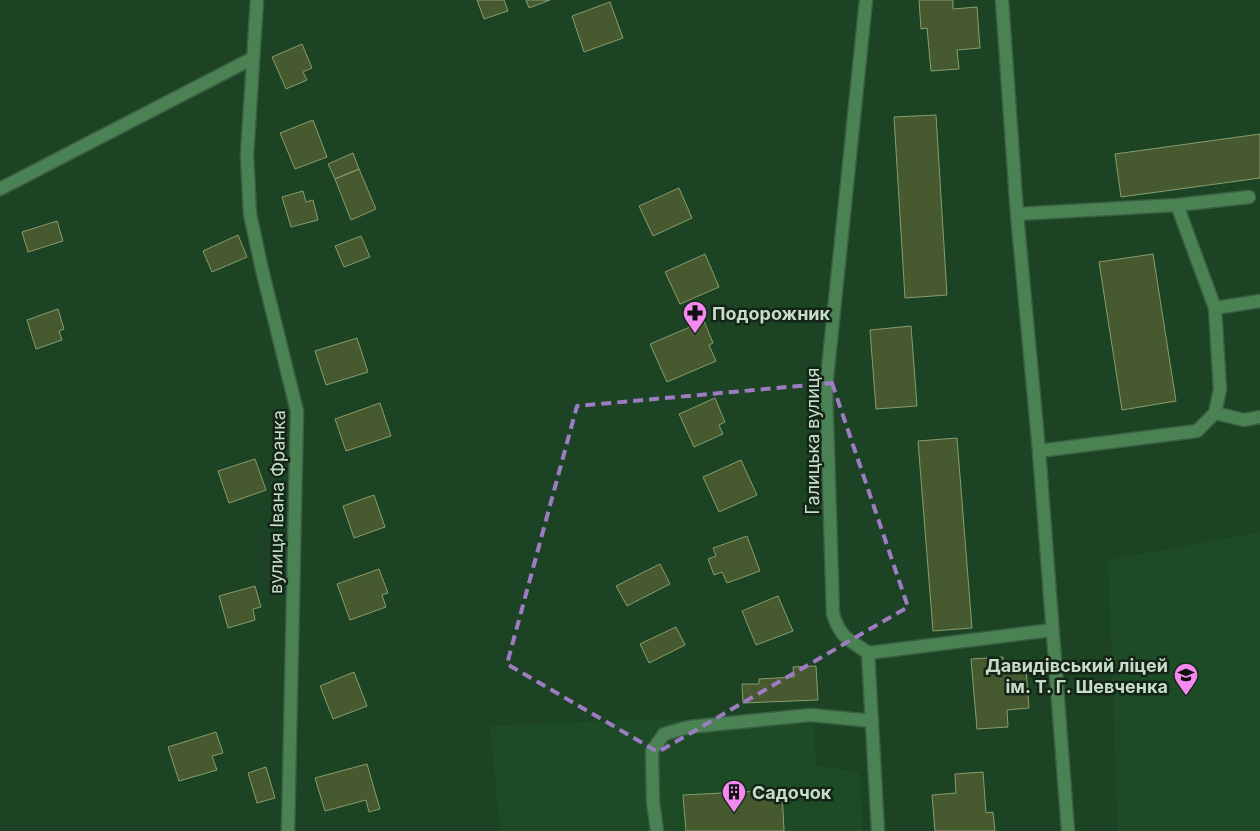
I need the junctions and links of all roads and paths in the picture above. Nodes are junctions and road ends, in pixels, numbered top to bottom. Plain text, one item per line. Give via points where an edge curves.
1 (257, 0) edge
2 (866, 0) edge
3 (1002, 0) edge
4 (253, 58) junction
5 (0, 189) edge
6 (1249, 197) dead end
7 (1178, 205) junction
8 (1018, 214) junction
9 (1260, 301) edge
10 (1215, 308) junction
11 (1215, 413) junction
12 (1260, 417) edge
13 (1039, 451) junction
14 (1052, 630) junction
15 (868, 653) junction
16 (872, 721) junction
17 (288, 831) edge
18 (657, 831) edge
19 (878, 831) edge
20 (1068, 831) edge

1 - 4 street, вулиця Івана Франка
2 - 15 street, Галицька вулиця via 826,388 833,614 846,639
3 - 8 street
4 - 5 street
4 - 17 street, вулиця Івана Франка via 247,155 250,214 298,411
6 - 7 street
7 - 8 street
7 - 10 street
8 - 13 street
9 - 10 street
10 - 11 street via 1220,389
11 - 12 street via 1244,420
11 - 13 street via 1197,431
13 - 14 street
14 - 15 street
14 - 20 street
15 - 16 street
16 - 18 street via 811,715 689,727 664,734 652,751
16 - 19 street

